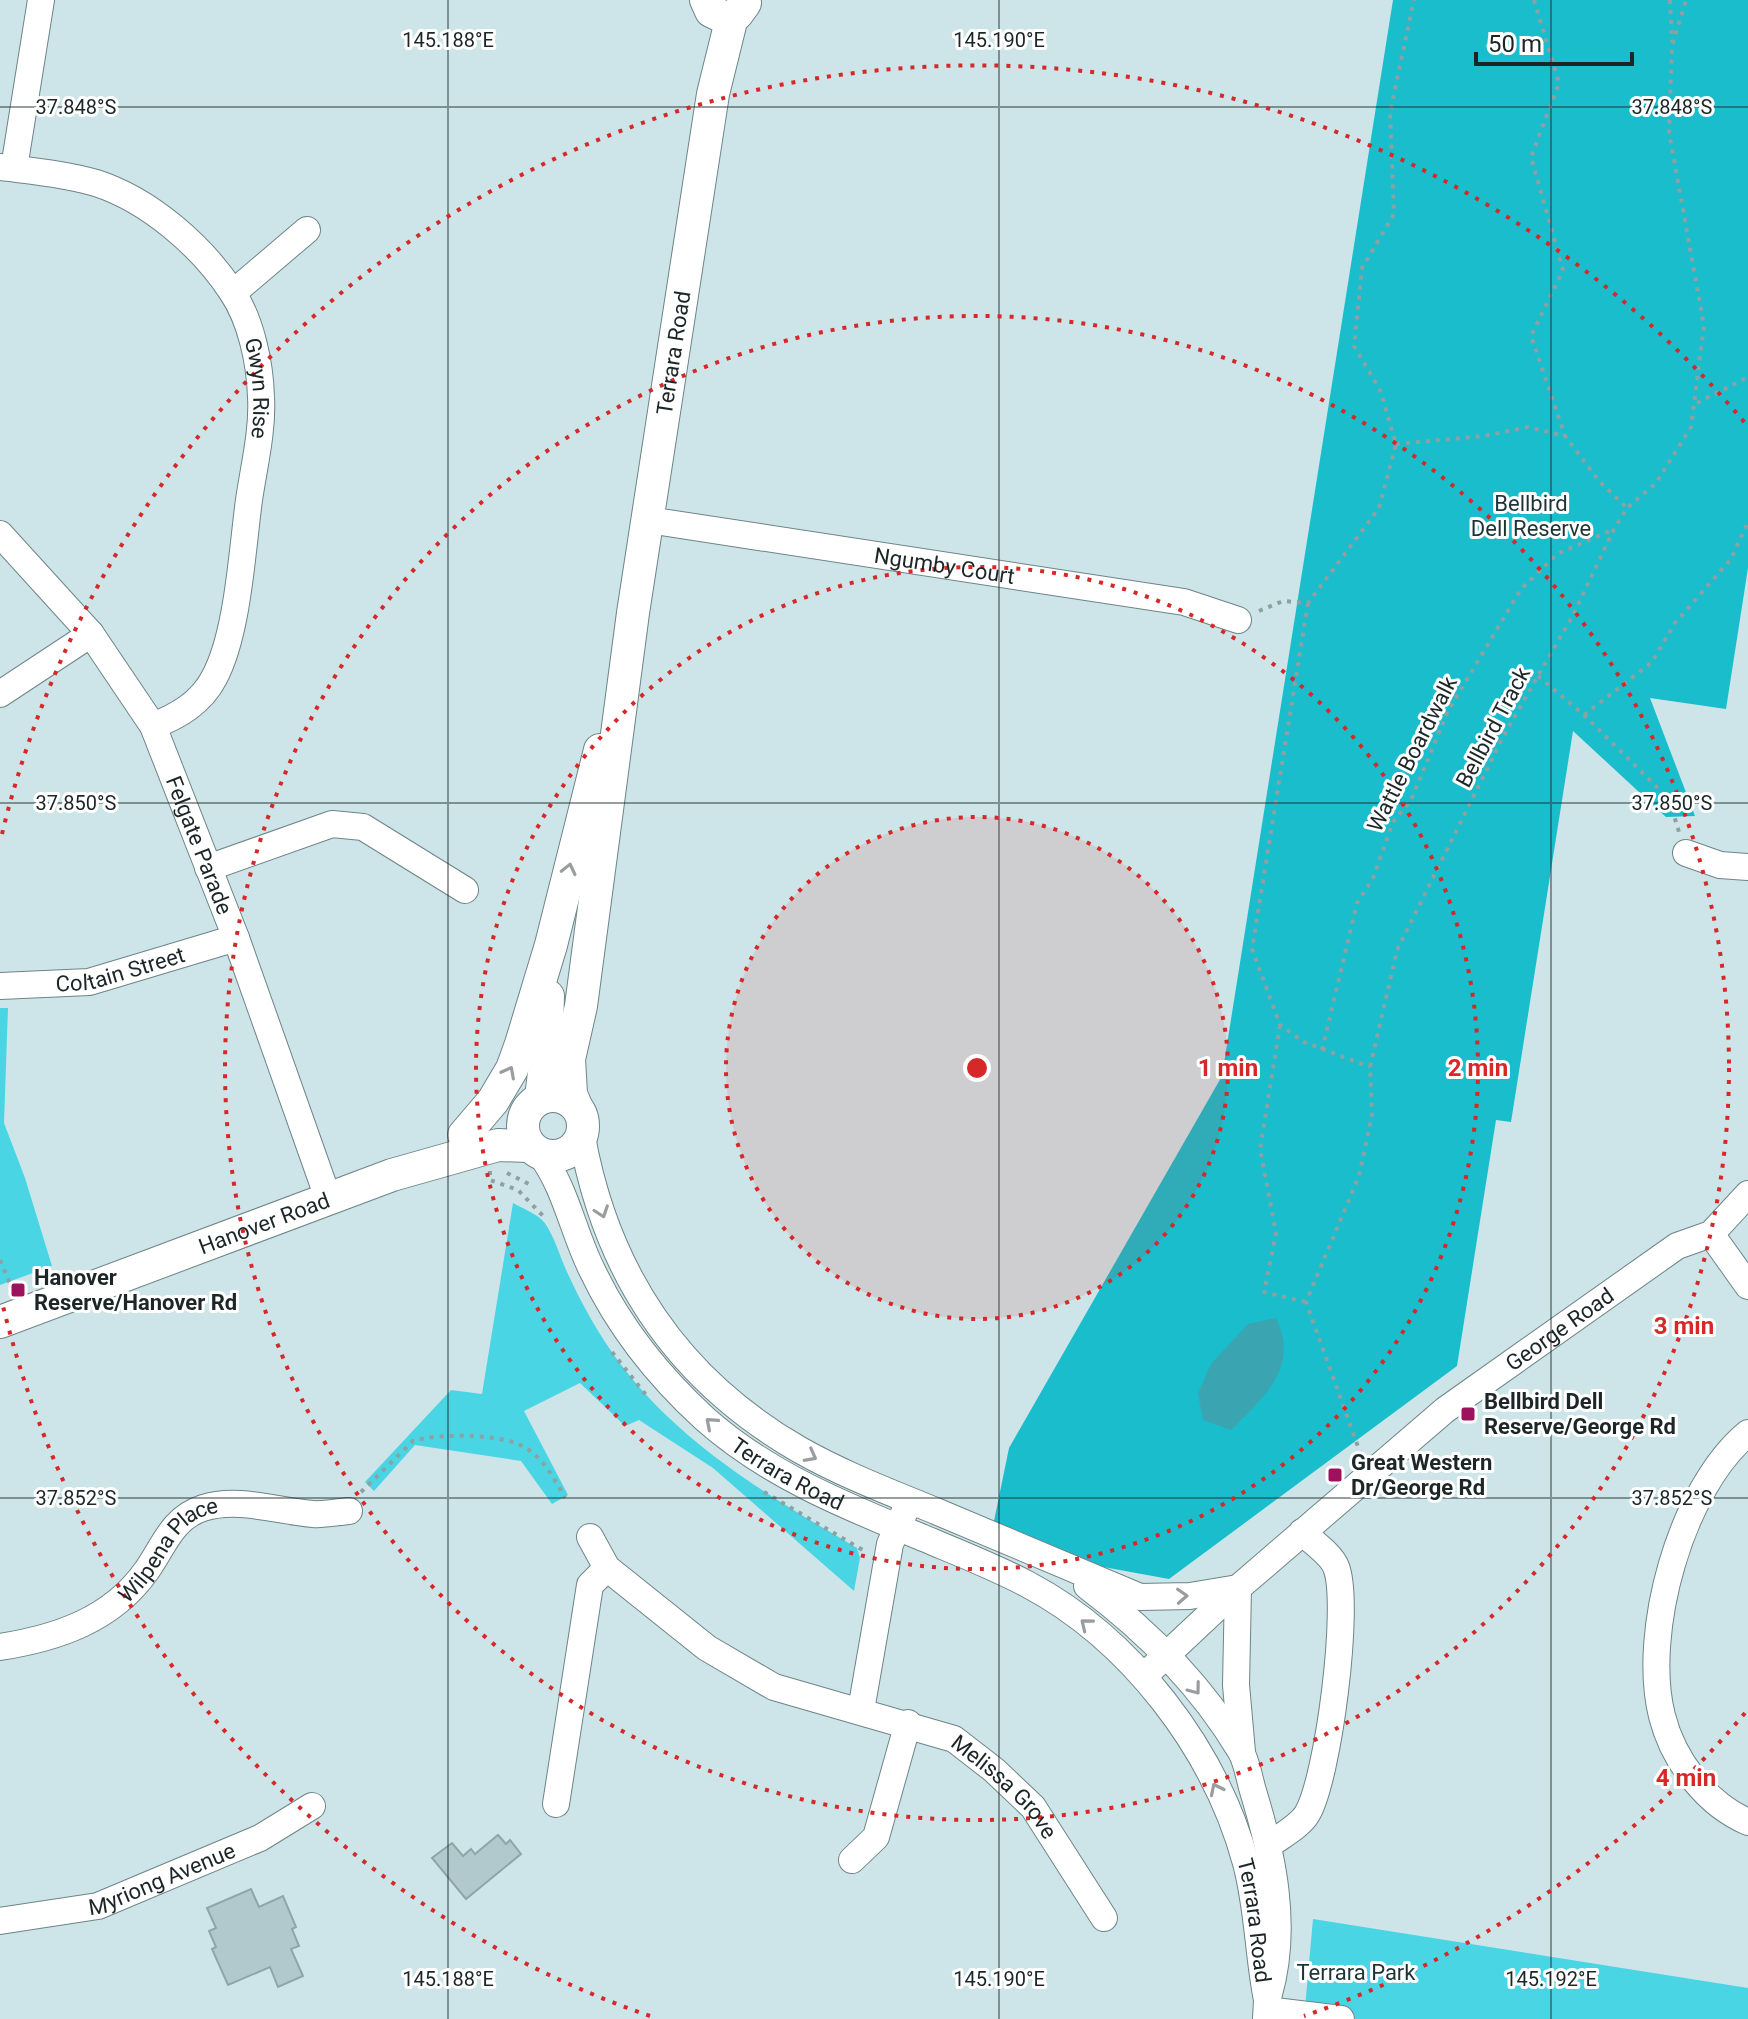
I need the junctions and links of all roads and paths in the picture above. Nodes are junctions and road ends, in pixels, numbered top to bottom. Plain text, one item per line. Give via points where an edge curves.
1 (41, 0) edge
2 (1414, 0) edge
3 (1534, 0) edge
4 (1670, 0) edge
5 (1686, 0) edge
6 (715, 6) edge
7 (1672, 46) junction
8 (7, 168) edge
9 (307, 230) dead end
10 (233, 293) junction
11 (1748, 377) edge
12 (1697, 403) junction
13 (1565, 436) junction
14 (1396, 444) junction
15 (1627, 508) junction
16 (648, 520) junction
17 (1748, 522) edge
18 (1614, 529) junction
19 (0, 534) edge
20 (1308, 603) junction
21 (633, 613) junction
22 (1238, 620) joint
23 (91, 634) junction
24 (1538, 676) junction
25 (0, 694) edge
26 (1584, 715) junction
27 (153, 726) junction
28 (1686, 853) joint
29 (1748, 867) edge
30 (208, 868) junction
31 (465, 890) dead end
32 (236, 938) junction
33 (551, 945) junction
34 (0, 986) edge
35 (1280, 1025) junction
36 (1322, 1050) junction
37 (1370, 1067) junction
38 (536, 1101) junction
39 (579, 1122) junction
40 (464, 1135) junction
41 (535, 1150) junction
42 (392, 1175) junction
43 (1748, 1194) edge
44 (328, 1198) junction
45 (1711, 1234) junction
46 (0, 1260) edge
47 (11, 1286) dead end
48 (1748, 1286) edge
49 (1306, 1302) junction
50 (0, 1322) edge
51 (1748, 1433) edge
52 (1368, 1477) junction
53 (565, 1498) dead end
54 (911, 1501) junction
55 (349, 1511) joint
56 (896, 1527) junction
57 (1302, 1532) junction
58 (590, 1537) dead end
59 (1055, 1562) junction
60 (607, 1568) junction
61 (1238, 1588) junction
62 (0, 1647) edge
63 (1167, 1653) junction
64 (1144, 1676) junction
65 (861, 1710) junction
66 (908, 1723) junction
67 (1242, 1752) junction
68 (556, 1804) dead end
69 (312, 1806) dead end
70 (1748, 1822) edge
71 (1269, 1845) junction
72 (852, 1860) dead end
73 (1104, 1918) dead end
74 (0, 1921) edge
75 (1267, 2010) edge
76 (1341, 2019) edge

1 - 8 street
2 - 14 path via 1390,112 1394,214 1362,268 1354,346 1380,390
3 - 13 path via 1559,83 1531,157 1563,270 1531,336
4 - 7 path
5 - 7 path, Bellbird Track
6 - 16 main road, Terrara Road via 713,94
7 - 12 path, Bellbird Track via 1669,132 1704,326
8 - 10 street, Gwyn Rise via 95,183 128,197 180,235
9 - 10 street
10 - 27 street, Gwyn Rise via 258,363 262,400 226,645 214,679 199,700
11 - 12 path
12 - 15 path, Bellbird Track via 1691,427 1656,483
13 - 14 path via 1528,427
13 - 15 path
14 - 20 path via 1379,508
15 - 18 path, Bellbird Track
16 - 21 main road, Terrara Road
16 - 22 street, Ngumby Court via 1184,602
17 - 26 path via 1731,559 1675,623 1652,662
18 - 24 path, Bellbird Track
18 - 36 path, Wattle Boardwalk via 1557,554 1521,589 1448,711 1411,800 1393,822 1373,878 1357,903
19 - 23 street, Felgate Parade
20 - 22 path via 1283,601
20 - 35 path via 1252,949
33 -> 21 main road, Terrara Road
21 - 39 main road, Terrara Road via 604,848 569,1059
23 - 25 street
23 - 27 street, Felgate Parade
24 - 26 path
24 - 37 path, Bellbird Track via 1397,950
26 - 28 path via 1669,799
27 - 30 street, Felgate Parade
28 - 29 street via 1720,865
30 - 31 street via 332,824 363,827
30 - 32 street, Felgate Parade
32 - 34 street, Coltain Street via 89,982
32 - 44 street, Felgate Parade
33 - 38 main road, Terrara Road via 546,1056
40 -> 33 main road, Terrara Road via 512,1069
35 - 36 path
35 - 49 path via 1260,1149 1276,1233 1264,1292
36 - 37 path
37 - 49 path, Bellbird Track via 1372,1115 1359,1176
38 - 39 main road via 559,1096
38 - 40 main road, Hanover Road
38 - 41 main road via 522,1126
39 - 41 main road via 569,1153 558,1157
39 -> 54 street, Terrara Road via 589,1173 619,1255 673,1346 762,1427 837,1469
40 - 42 main road, Hanover Road
41 - 42 main road, Hanover Road via 498,1145
56 -> 41 street, Terrara Road via 775,1470 678,1392 631,1337 611,1304 552,1171
42 - 44 main road, Hanover Road
43 - 45 street, George Road
44 - 50 main road, Hanover Road
45 - 48 street
45 - 52 street, George Road via 1677,1246 1445,1410
46 - 47 path
49 - 52 path
51 - 70 street via 1723,1459 1692,1506 1671,1566 1657,1652 1661,1714 1669,1741 1686,1771 1734,1816
52 - 57 street, George Road
53 - 55 path via 527,1448 446,1436 413,1441 360,1493
54 - 56 street
54 - 59 street, Terrara Road
55 - 62 street, Wilpena Place via 316,1514 233,1505 201,1509 176,1524 128,1593 95,1617 52,1638
64 -> 56 street, Terrara Road via 1070,1611 1028,1584
56 - 65 street
57 - 61 street, George Road
57 - 71 street via 1336,1564 1343,1600 1336,1670 1319,1786 1306,1817
58 - 60 street, Melissa Grove
59 -> 61 street, Terrara Road via 1140,1597
59 - 63 street, Terrara Road
60 - 65 street, Melissa Grove via 707,1648 774,1687 828,1706
60 - 68 street via 590,1585
61 - 63 street, George Road
61 - 67 street via 1236,1685
63 - 64 street
63 -> 67 street, Terrara Road
75 -> 64 street, Terrara Road via 1246,1861 1205,1769
65 - 66 street, Melissa Grove
66 - 72 street via 876,1837
66 - 73 street, Melissa Grove via 954,1739 1033,1807
67 - 71 street, Terrara Road
69 - 74 street, Myriong Avenue via 260,1838 98,1906
71 - 75 street, Terrara Road via 1279,1940
75 - 76 street

